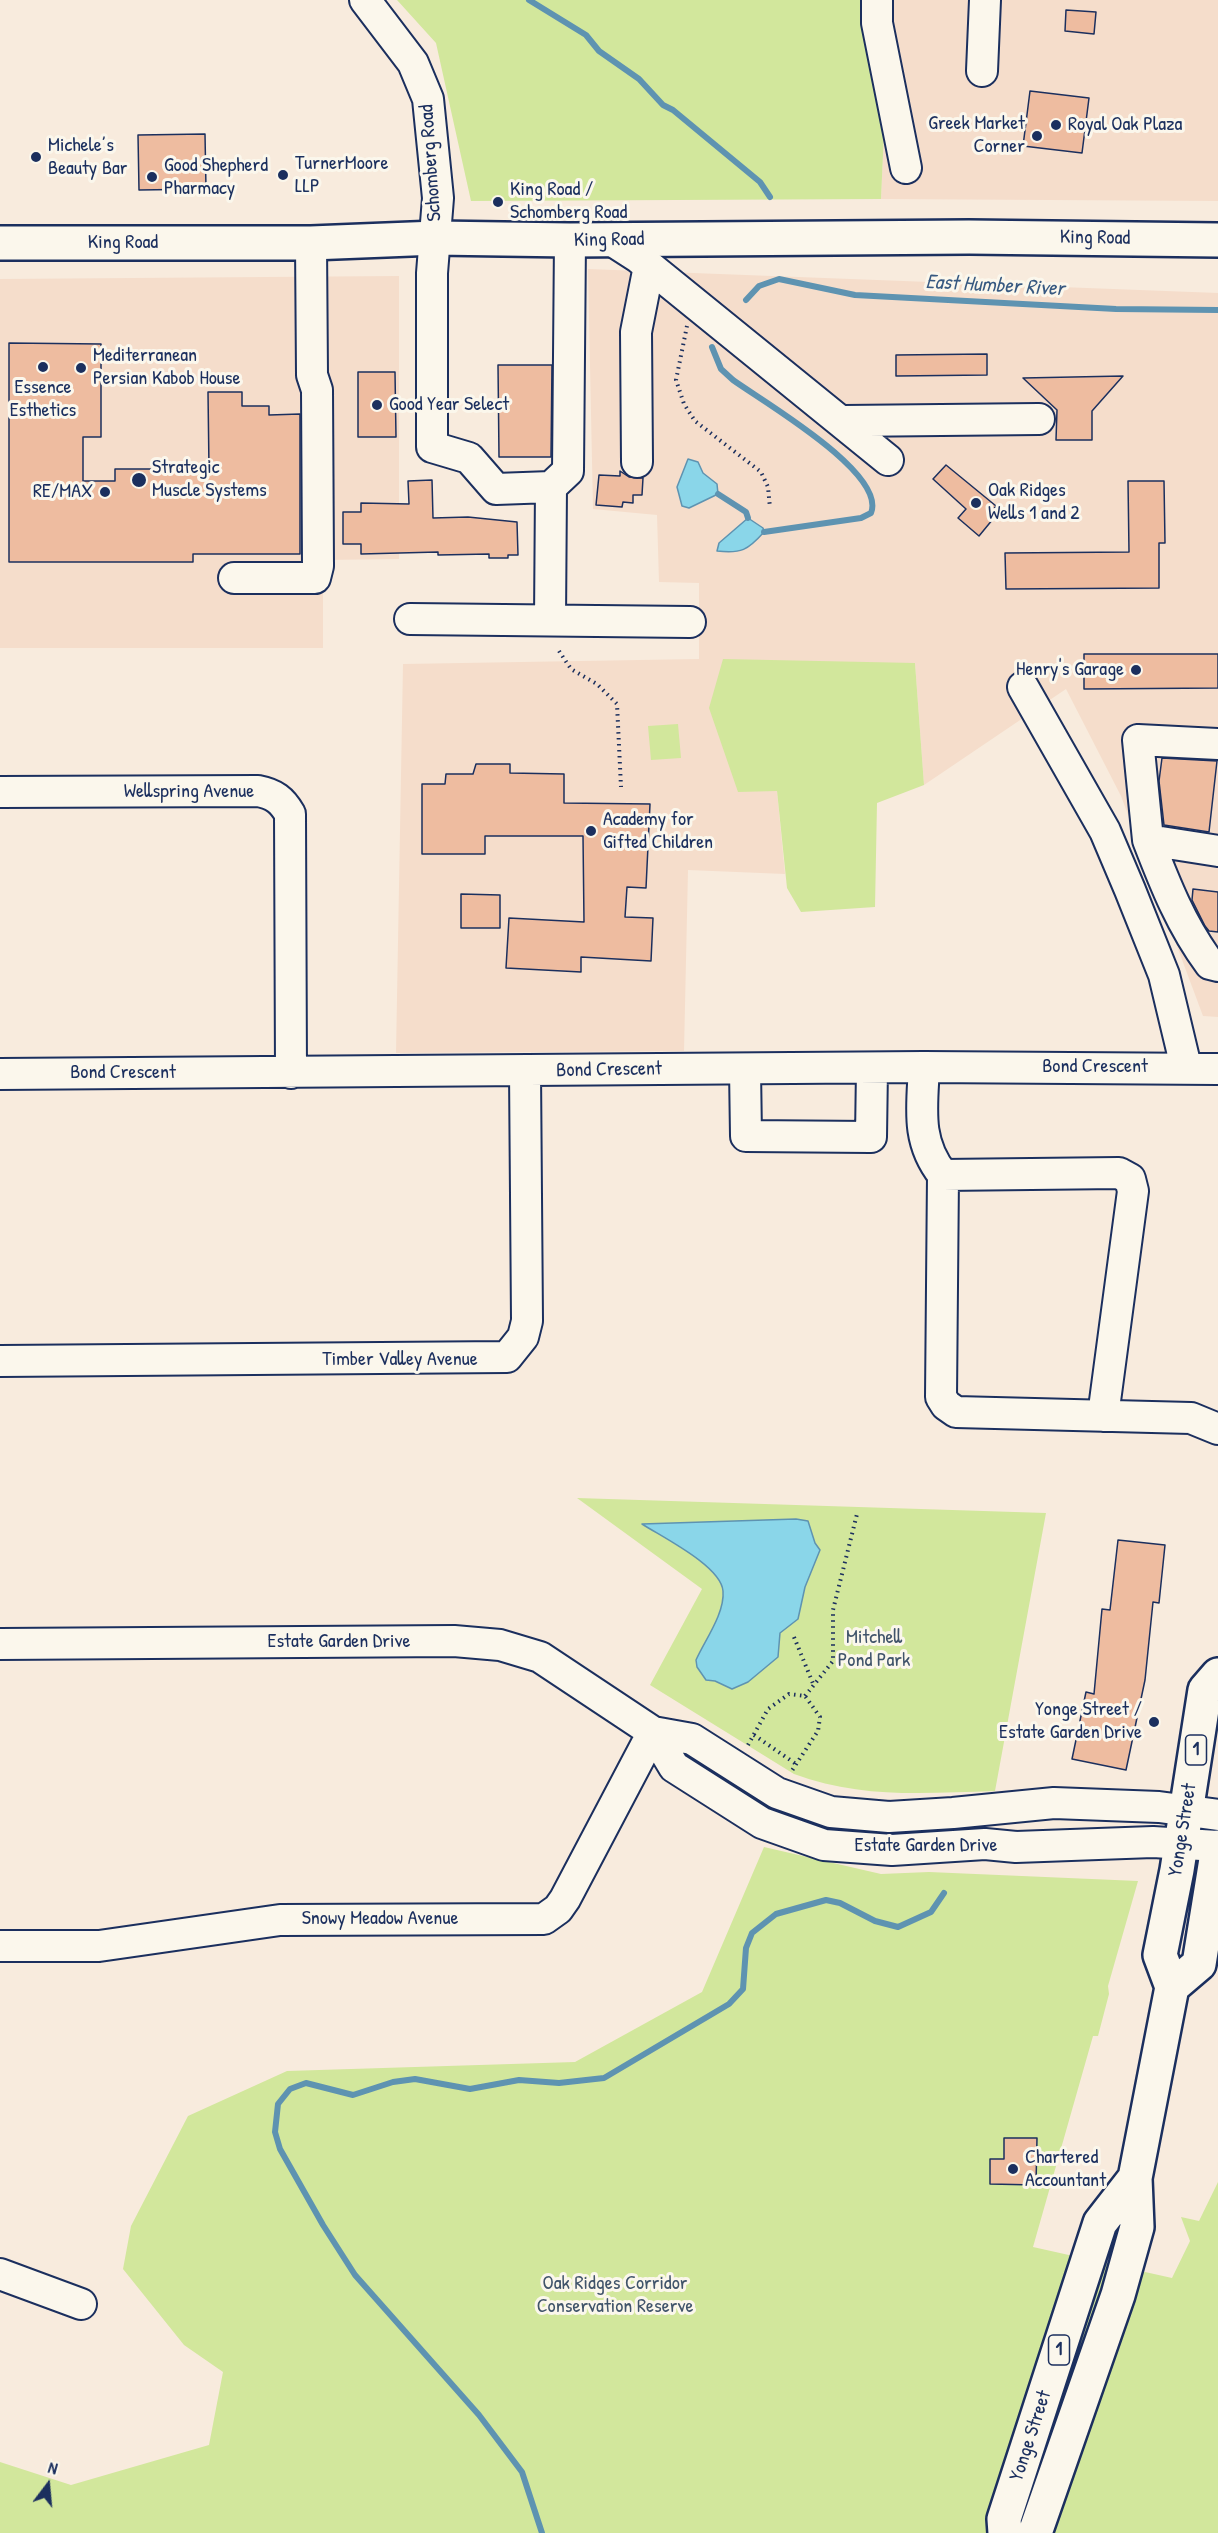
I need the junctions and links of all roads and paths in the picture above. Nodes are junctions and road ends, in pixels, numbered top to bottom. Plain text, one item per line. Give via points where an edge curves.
1 (365, 0) edge
2 (877, 0) edge
3 (985, 0) edge
4 (982, 71) dead end
5 (906, 168) dead end
6 (436, 238) junction
7 (570, 240) junction
8 (610, 240) junction
9 (1218, 240) edge
10 (0, 243) edge
11 (311, 243) junction
12 (649, 266) junction
13 (692, 302) junction
14 (1039, 419) dead end
15 (844, 422) junction
16 (888, 460) dead end
17 (638, 462) dead end
18 (551, 488) junction
19 (770, 508) dead end
20 (234, 578) dead end
21 (410, 619) dead end
22 (550, 620) junction
23 (690, 622) dead end
24 (559, 651) dead end
25 (1023, 687) dead end
26 (1218, 744) edge
27 (621, 787) dead end
28 (0, 792) edge
29 (1148, 840) junction
30 (1218, 851) edge
31 (1218, 966) edge
32 (924, 1067) junction
33 (1186, 1067) junction
34 (872, 1068) junction
35 (746, 1069) junction
36 (1218, 1069) edge
37 (525, 1071) junction
38 (291, 1073) junction
39 (0, 1074) edge
40 (943, 1175) junction
41 (0, 1361) edge
42 (1218, 1406) edge
43 (1103, 1416) junction
44 (1205, 1424) edge
45 (857, 1514) dead end
46 (794, 1637) dead end
47 (0, 1644) edge
48 (1218, 1675) edge
49 (814, 1686) junction
50 (805, 1696) junction
51 (653, 1732) junction
52 (754, 1735) junction
53 (746, 1748) dead end
54 (777, 1751) junction
55 (773, 1757) dead end
56 (796, 1764) junction
57 (790, 1775) dead end
58 (1054, 1803) junction
59 (1202, 1813) edge
60 (1057, 1844) junction
61 (1182, 1844) junction
62 (1218, 1846) edge
63 (0, 1946) edge
64 (1173, 1987) junction
65 (1135, 2178) junction
66 (0, 2274) edge
67 (81, 2304) dead end
68 (1005, 2533) edge
69 (1035, 2533) edge

1 - 6 street, Schomberg Road via 413,63 428,99 438,198
2 - 5 street via 877,23
3 - 4 street
6 - 7 main road, King Road
6 - 11 main road, King Road
6 - 18 street, Schomberg Road via 432,273 432,447 470,459 496,489
7 - 8 main road, King Road
7 - 18 street via 568,471
8 - 9 main road, King Road
8 - 12 street
10 - 11 main road, King Road
11 - 20 street via 318,566 315,578
12 - 13 street
12 - 17 street via 626,417
13 - 15 street
13 - 19 path via 676,380 684,404 695,420 761,472 768,487
14 - 15 street
15 - 16 street
18 - 22 street
21 - 22 street
22 - 23 street
24 - 27 path via 571,669 597,684 617,704
25 - 33 street via 1105,831 1164,975
26 - 29 street via 1138,740
28 - 38 street, Wellspring Avenue via 258,791 278,798 290,814
29 - 30 street
29 - 31 street via 1188,933 1210,964
32 - 33 street, Bond Crescent
32 - 34 street, Bond Crescent
32 - 40 street via 923,1140
33 - 36 street, Bond Crescent
34 - 35 street, Bond Crescent
34 - 35 street via 872,1137 746,1136
35 - 37 street, Bond Crescent
37 - 38 street, Bond Crescent
37 - 41 street, Timber Valley Avenue via 527,1321 523,1337 507,1357
38 - 39 street, Bond Crescent
40 - 43 street via 941,1397 946,1405 956,1412
40 - 43 street via 1119,1173 1130,1179 1133,1191
42 - 44 street
43 - 44 street
45 - 49 path via 833,1610 833,1661
46 - 49 path
47 - 51 street, Estate Garden Drive via 480,1642 540,1657
48 - 59 main road, Yonge Street / 1 via 1205,1690
49 - 50 path
50 - 52 path via 789,1694 768,1709
50 - 56 path via 820,1717 818,1731
51 - 58 street, Estate Garden Drive via 692,1739 777,1793 831,1812 899,1816
51 - 60 street, Estate Garden Drive via 674,1767 762,1822 825,1845 892,1850
51 - 63 street, Snowy Meadow Avenue via 565,1899 558,1910 544,1919 280,1920 99,1946
52 - 53 path
52 - 54 path
54 - 55 path
54 - 56 path
56 - 57 path
58 - 59 street, Estate Garden Drive
58 - 60 street
59 - 61 main road, Yonge Street / 1
60 - 61 street, Estate Garden Drive
61 - 62 street, Estate Garden Drive
61 - 64 main road, Yonge Street / 1 via 1160,1955
62 - 64 main road, Yonge Street via 1199,1964
64 - 65 main road, Yonge Street / 1
65 - 68 main road, Yonge Street / 1 via 1100,2223 1004,2519
65 - 69 main road, Yonge Street / 1 via 1137,2228
66 - 67 street

